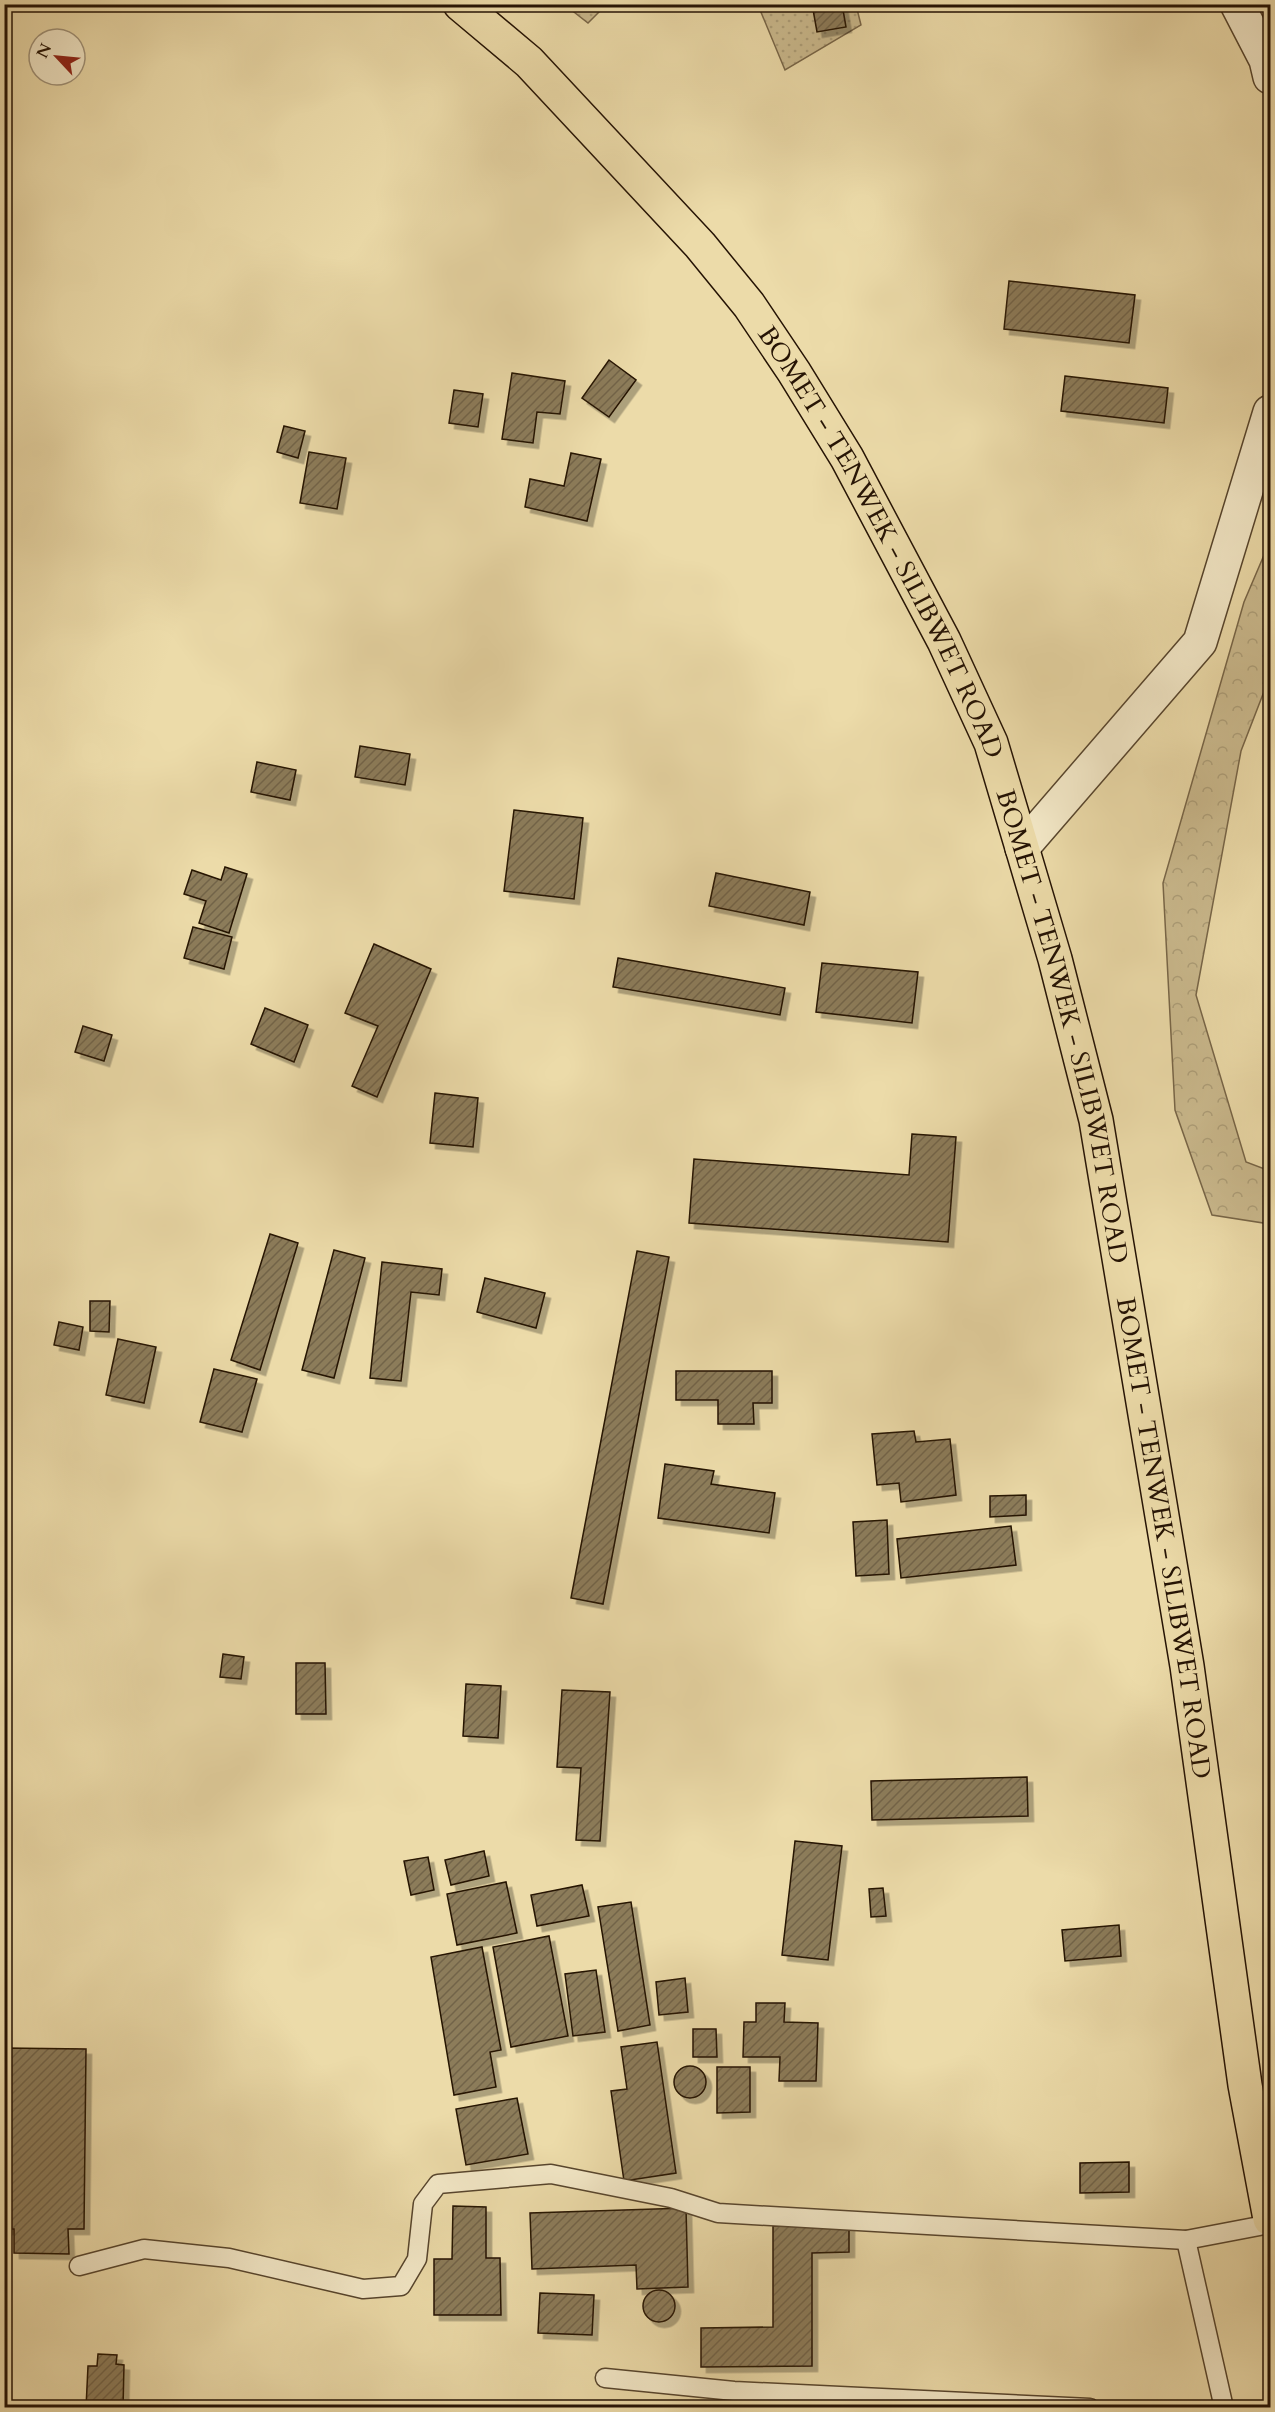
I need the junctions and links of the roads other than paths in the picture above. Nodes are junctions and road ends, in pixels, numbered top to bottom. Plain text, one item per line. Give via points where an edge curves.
1 (460, 4) edge
2 (1237, 4) edge
3 (1270, 77) edge
4 (1270, 412) edge
5 (1022, 848) junction
6 (1270, 2219) edge
7 (1270, 2224) edge
8 (1186, 2240) junction
9 (79, 2266) dead end
10 (605, 2378) dead end
11 (1090, 2408) edge
12 (1224, 2408) edge

1 - 5 main road, BOMET - TENWEK - SILIBWET ROAD via 529,62 700,245 788,362 847,458 944,641 991,743
2 - 3 street via 1266,60
4 - 5 street via 1200,642
5 - 6 main road, BOMET - TENWEK - SILIBWET ROAD via 1096,1120 1187,1666 1245,2085
7 - 8 lane
8 - 9 lane via 718,2213 671,2198 551,2174 438,2184 423,2204 417,2259 401,2286 363,2289 229,2258 144,2249
8 - 12 lane
10 - 11 lane via 734,2391

